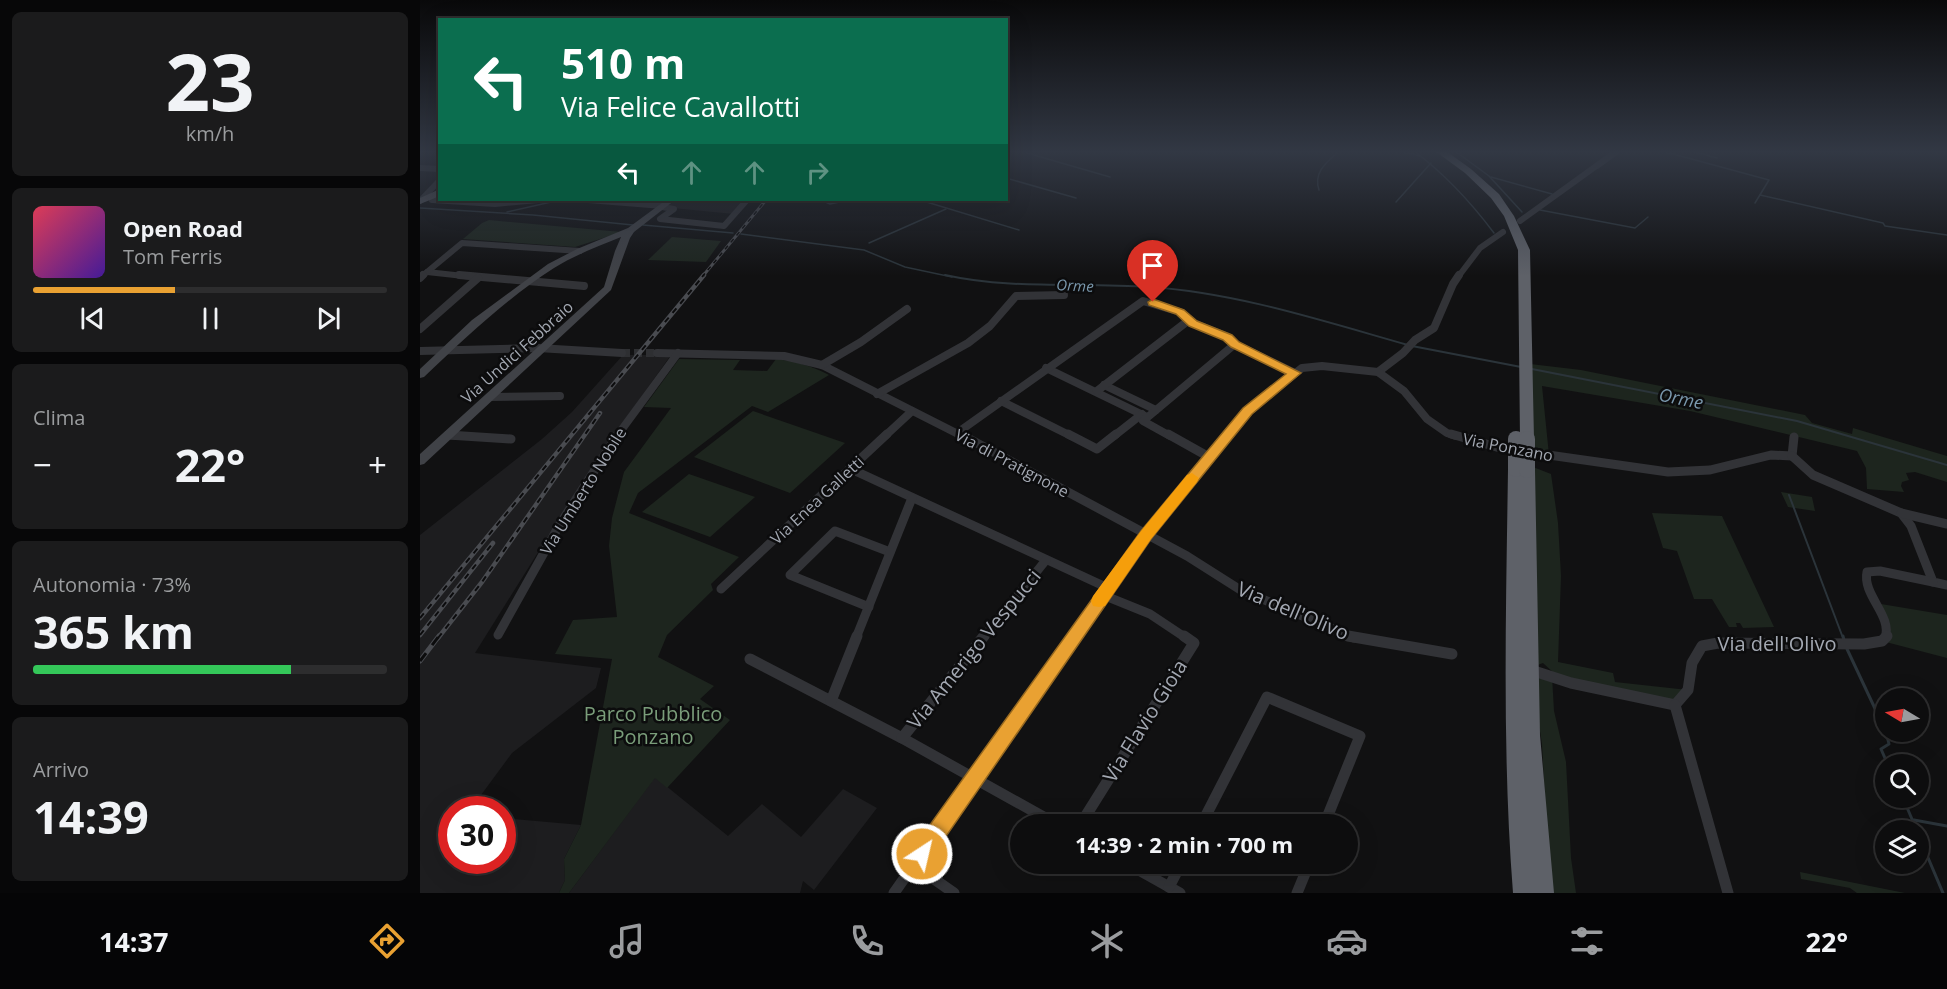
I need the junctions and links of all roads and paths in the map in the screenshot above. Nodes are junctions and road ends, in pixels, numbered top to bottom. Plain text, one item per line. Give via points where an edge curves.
1 (438, 193) edge
2 (1484, 193) edge
3 (1491, 193) edge
4 (1559, 193) edge
5 (432, 200) dead end
6 (438, 200) edge
7 (420, 201) edge
8 (448, 201) edge
9 (527, 201) edge
10 (622, 201) edge
11 (670, 201) edge
12 (746, 201) edge
13 (662, 206) junction
14 (1520, 221) dead end
15 (631, 230) junction
16 (1503, 232) dead end
17 (579, 251) junction
18 (616, 255) junction
19 (420, 266) edge
20 (434, 266) junction
21 (427, 272) junction
22 (420, 278) edge
23 (478, 278) junction
24 (529, 283) junction
25 (584, 286) dead end
26 (1064, 296) dead end
27 (907, 309) dead end
28 (1189, 320) junction
29 (420, 329) edge
30 (1235, 344) junction
31 (542, 348) junction
32 (420, 351) edge
33 (446, 351) junction
34 (622, 353) tunnel mouth
35 (657, 353) tunnel mouth
36 (678, 353) junction
37 (1521, 361) junction
38 (822, 365) junction
39 (1046, 368) junction
40 (1378, 372) junction
41 (1295, 373) junction
42 (420, 375) edge
43 (1104, 385) junction
44 (1097, 391) junction
45 (877, 394) junction
46 (560, 396) dead end
47 (490, 397) junction
48 (1001, 401) junction
49 (1156, 410) junction
50 (912, 411) junction
51 (1144, 417) junction
52 (957, 433) junction
53 (448, 435) junction
54 (1794, 437) dead end
55 (511, 439) dead end
56 (1792, 456) junction
57 (1209, 457) junction
58 (420, 461) edge
59 (851, 469) junction
60 (1522, 470) junction
61 (912, 498) junction
62 (1901, 513) junction
63 (1947, 524) edge
64 (1146, 535) junction
65 (890, 552) junction
66 (1046, 560) junction
67 (1933, 582) junction
68 (1947, 585) edge
69 (721, 589) dead end
70 (1106, 592) junction
71 (869, 607) junction
72 (498, 635) dead end
73 (1452, 654) dead end
74 (750, 659) dead end
75 (1537, 672) dead end
76 (831, 701) junction
77 (1675, 705) junction
78 (902, 738) junction
79 (974, 778) junction
80 (1038, 814) edge
81 (1087, 814) edge
82 (1207, 814) edge
83 (1328, 814) edge
84 (914, 866) junction
85 (1146, 874) edge
86 (1179, 874) edge
87 (1305, 874) edge
88 (1175, 890) edge
89 (894, 893) edge
90 (954, 893) edge
91 (1297, 893) edge
92 (1525, 893) edge
93 (1542, 893) edge
94 (1728, 893) edge

1 - 7 main road
2 - 37 highway via 1509,230 1517,263
3 - 37 highway via 1503,206 1524,250
4 - 14 street
5 - 6 street
8 - 9 street
10 - 13 street
11 - 13 main road
12 - 13 street via 724,226 660,219 674,208
13 - 15 main road
15 - 17 main road
15 - 18 main road, Via Undici Febbraio
16 - 40 street via 1480,248 1453,284 1434,328
17 - 18 main road
17 - 20 street via 462,243
17 - 24 main road
18 - 31 main road, Via Undici Febbraio via 608,288
19 - 20 street
20 - 21 street
21 - 22 street
21 - 23 street
23 - 24 street
23 - 29 street
24 - 25 street
24 - 33 main road via 481,318
26 - 45 street via 1016,296 990,326 968,343
27 - 38 street
28 - 30 street
28 - 39 street via 1180,312 1147,301 1138,302
28 - 43 street
30 - 41 street
30 - 49 street
31 - 33 street
31 - 34 street
31 - 47 main road, Via Undici Febbraio
32 - 33 street
33 - 42 main road
35 - 36 street, Via di Pratignone
36 - 38 street, Via di Pratignone via 784,356
36 - 72 street, Via Umberto Nobile via 607,450
37 - 60 highway, bridge
38 - 45 street, Via di Pratignone
39 - 44 street
39 - 48 street
40 - 41 street via 1322,366 1302,368
40 - 56 street, Via Ponzano via 1447,433 1500,448 1668,472 1710,470 1765,456
41 - 57 street via 1248,411
43 - 44 street
43 - 49 street
44 - 51 street
45 - 50 street, Via di Pratignone
46 - 47 street
47 - 53 main road, Via Undici Febbraio
48 - 51 street via 1097,450
48 - 52 street
49 - 51 street
50 - 52 street, Via di Pratignone
50 - 59 street, Via Enea Galletti
51 - 57 street
52 - 64 street, Via di Pratignone
53 - 55 street
53 - 58 main road, Via Undici Febbraio
54 - 56 street
56 - 62 street via 1813,474
57 - 64 street
59 - 61 street
59 - 69 street, Via Enea Galletti
60 - 92 highway via 1513,714
60 - 93 highway via 1532,805
61 - 65 street
61 - 66 street
62 - 63 street
62 - 67 street via 1911,526
64 - 70 street
64 - 73 street, Via dell'Olivo via 1239,589 1344,635
65 - 71 street
65 - 71 street via 836,531 790,576
66 - 70 street
66 - 78 street, Via Amerigo Vespucci
67 - 68 street
67 - 77 street, Via dell'Olivo via 1867,572 1865,581 1887,628 1882,641 1702,646 1692,663 1688,690
70 - 79 street
70 - 81 street, Via Flavio Gioia via 1150,614 1194,643
71 - 76 street
74 - 76 street
75 - 77 street
76 - 78 street
77 - 94 street
78 - 79 street
79 - 80 street
79 - 84 street
82 - 83 street via 1267,697 1360,736
84 - 89 street
84 - 90 street
85 - 88 street
86 - 88 street
87 - 91 street

